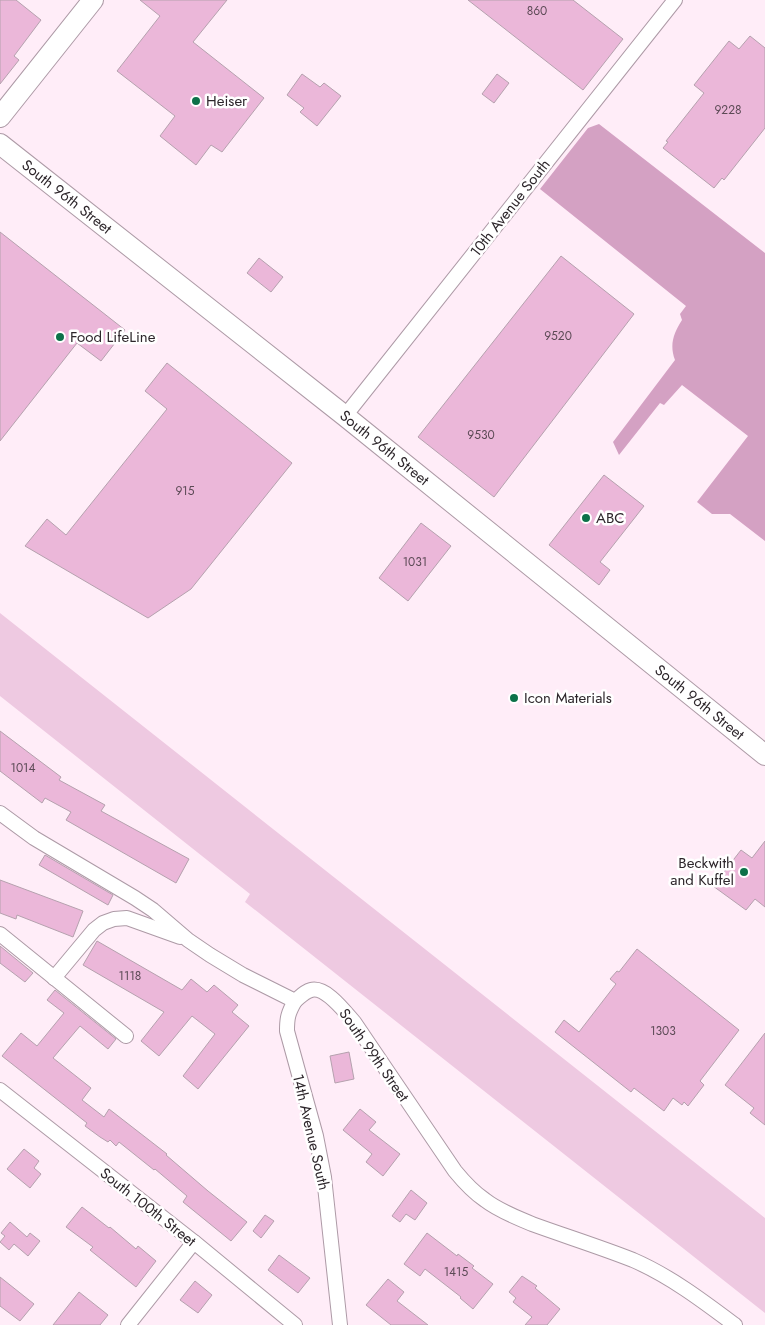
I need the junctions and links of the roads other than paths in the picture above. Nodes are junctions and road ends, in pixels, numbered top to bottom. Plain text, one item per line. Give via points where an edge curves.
1 (94, 0) edge
2 (675, 0) edge
3 (0, 117) edge
4 (0, 144) edge
5 (345, 416) junction
6 (765, 755) edge
7 (0, 813) edge
8 (0, 934) edge
9 (188, 940) junction
10 (54, 978) junction
11 (294, 1001) junction
12 (126, 1036) dead end
13 (0, 1090) edge
14 (194, 1242) junction
15 (128, 1325) edge
16 (295, 1325) edge
17 (340, 1325) edge
18 (735, 1325) edge

1 - 3 street
2 - 5 street, 10th Avenue South
4 - 5 street, South 96th Street
5 - 6 street, South 96th Street
7 - 9 street via 34,838 153,910
8 - 10 street
9 - 10 street via 127,918 114,919 94,930
9 - 11 street via 243,975
10 - 12 street
11 - 17 street, 14th Avenue South via 287,1018 287,1031 324,1177
11 - 18 street, South 99th Street via 313,989 322,991 338,1004 354,1022 455,1171 486,1201 504,1212 633,1260 685,1288
13 - 14 street, South 100th Street
14 - 15 street
14 - 16 street, South 100th Street

